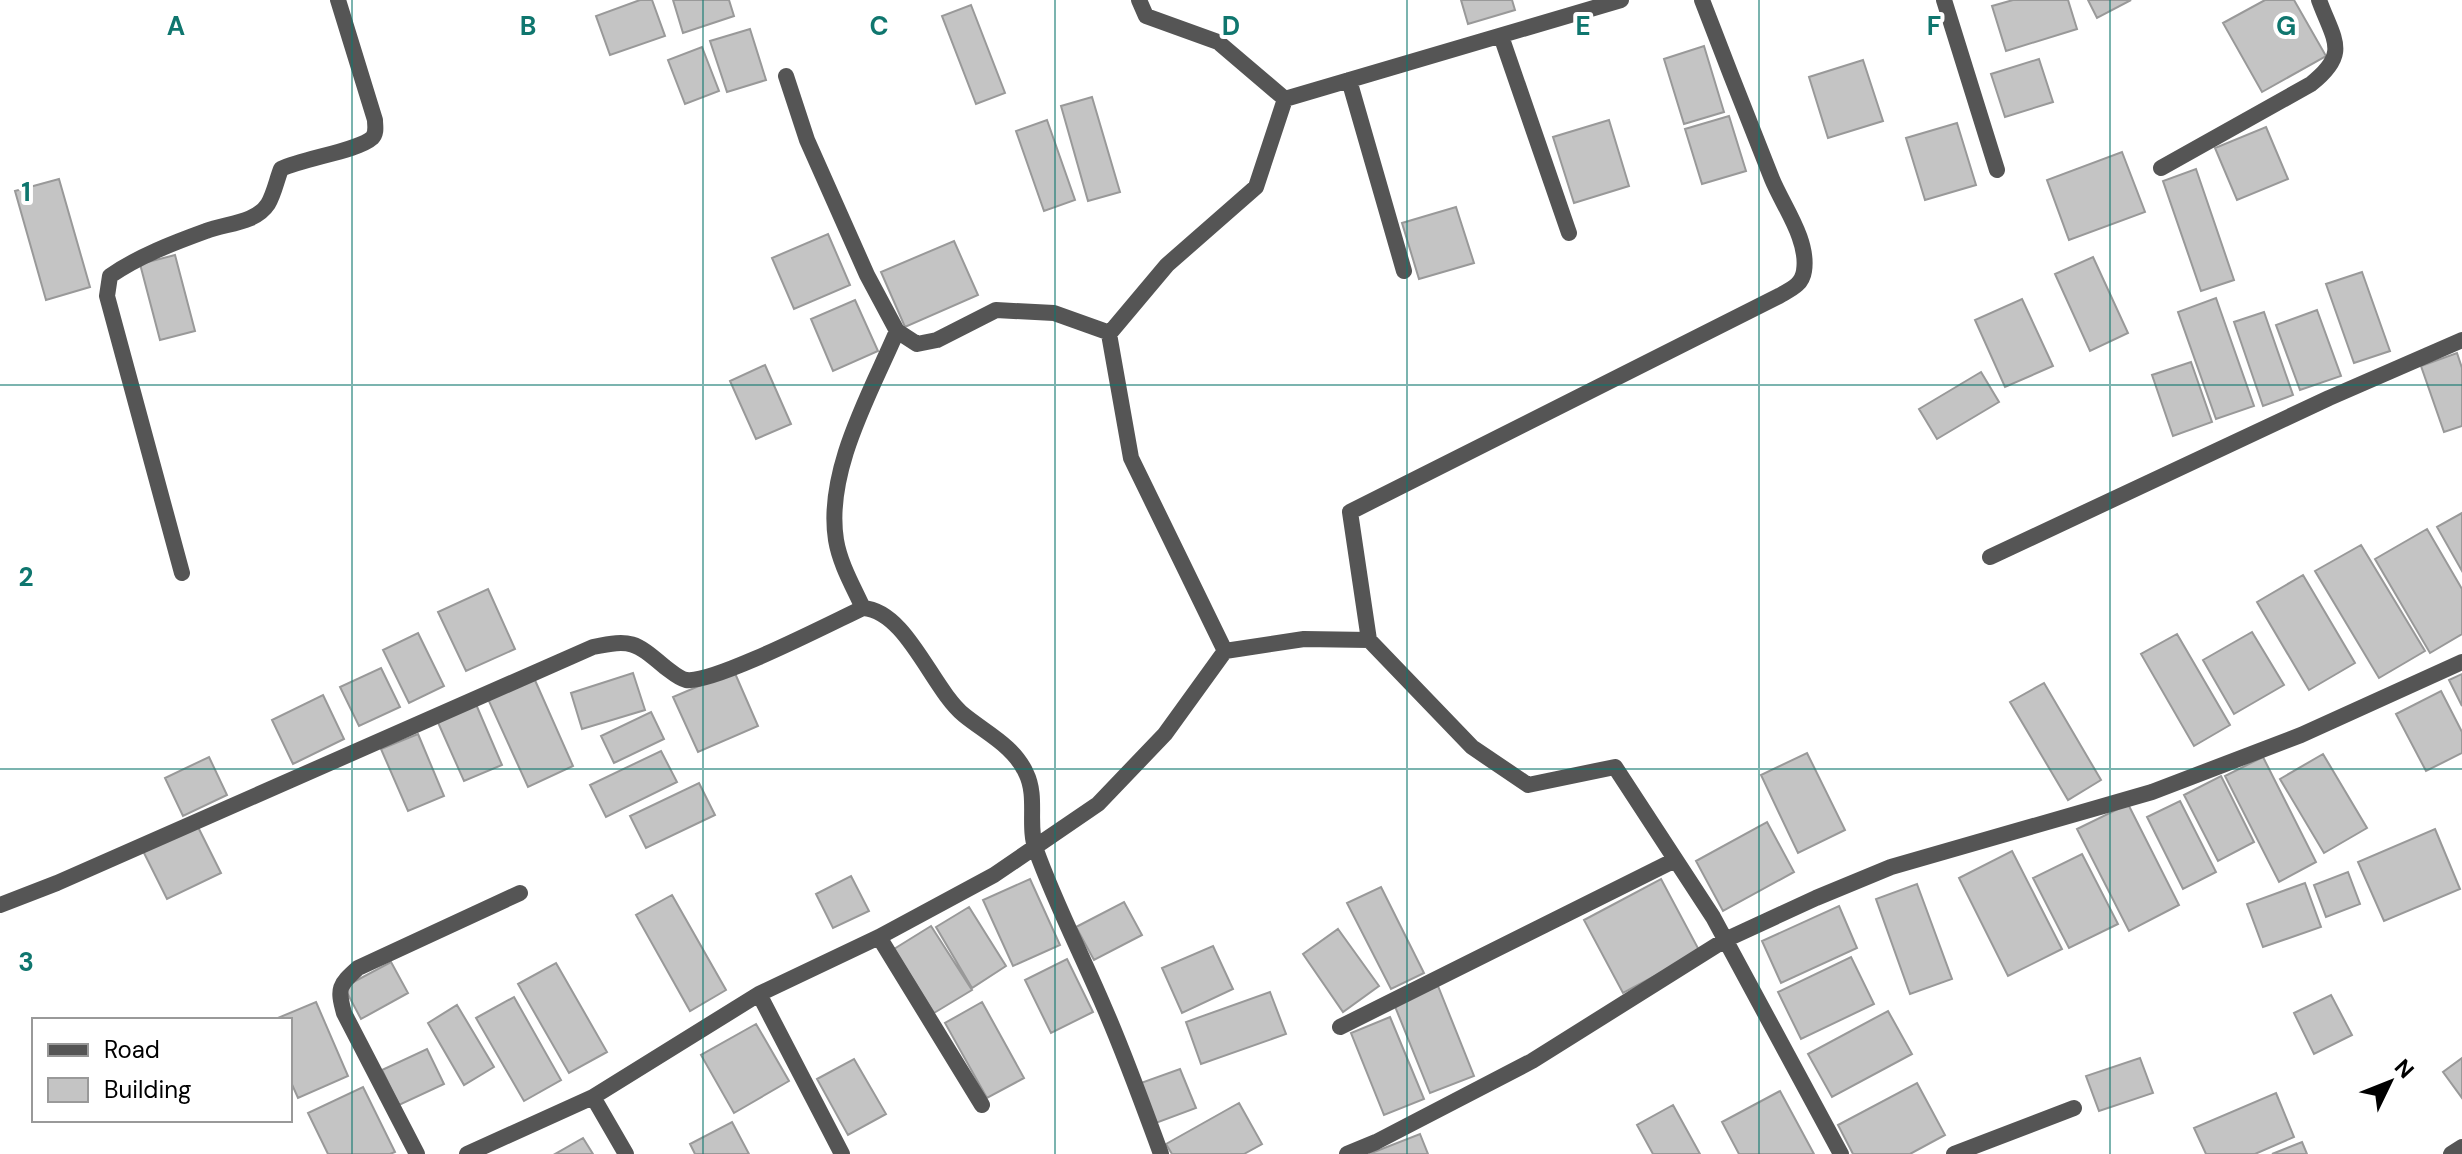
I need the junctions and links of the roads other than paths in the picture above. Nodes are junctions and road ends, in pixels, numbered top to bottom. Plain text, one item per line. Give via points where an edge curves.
1 (338, 0) edge
2 (1139, 0) edge
3 (1621, 0) edge
4 (1702, 0) edge
5 (1944, 0) edge
6 (2319, 0) edge
7 (1603, 2) edge
8 (1501, 36) junction
9 (786, 76) dead end
10 (1349, 80) junction
11 (1285, 99) junction
12 (2161, 168) dead end
13 (1997, 170) dead end
14 (1569, 233) dead end
15 (1404, 271) dead end
16 (897, 331) junction
17 (1110, 333) junction
18 (2462, 340) edge
19 (1990, 557) dead end
20 (182, 573) dead end
21 (863, 608) junction
22 (1369, 640) junction
23 (1225, 651) junction
24 (2462, 662) edge
25 (1035, 847) junction
26 (1675, 860) junction
27 (520, 893) dead end
28 (0, 905) edge
29 (879, 937) junction
30 (1725, 940) junction
31 (759, 994) junction
32 (1340, 1027) dead end
33 (593, 1097) junction
34 (982, 1105) dead end
35 (2074, 1108) dead end
36 (2462, 1147) edge
37 (417, 1154) edge
38 (467, 1154) edge
39 (626, 1154) edge
40 (842, 1154) edge
41 (1161, 1154) edge
42 (1347, 1154) edge
43 (1841, 1154) edge
44 (1954, 1154) edge
45 (2451, 1154) edge

1 - 20 street via 375,120 372,138 296,161 281,169 267,205 244,222 210,229 110,276 107,296
2 - 11 street via 1146,16 1218,42
3 - 7 street
4 - 22 street via 1799,240 1804,274 1797,286 1779,296 1350,512
5 - 13 street
6 - 12 street via 2336,47 2328,70
7 - 8 street
8 - 10 street
8 - 14 street
9 - 16 street via 807,140
10 - 11 street
10 - 15 street
11 - 17 street via 1256,187 1167,265
16 - 17 street via 917,344 937,340 996,310 1054,313
16 - 21 street via 847,447 835,502 836,539
17 - 23 street via 1131,458
18 - 19 street
21 - 25 street via 888,618 962,713 1020,761 1032,793
21 - 28 street via 696,680 682,679 622,641 593,647
22 - 23 street via 1304,639
22 - 26 street via 1472,747 1528,785 1615,767
23 - 25 street via 1165,734 1098,804
24 - 30 street via 2301,735 2152,792 1891,867
25 - 29 street
25 - 41 street
26 - 30 street
26 - 32 street
27 - 37 street via 358,968 341,985 344,1013
29 - 31 street
29 - 34 street
30 - 42 street via 1532,1061
30 - 43 street
31 - 33 street
31 - 40 street
33 - 38 street
33 - 39 street
35 - 44 street
36 - 45 street

